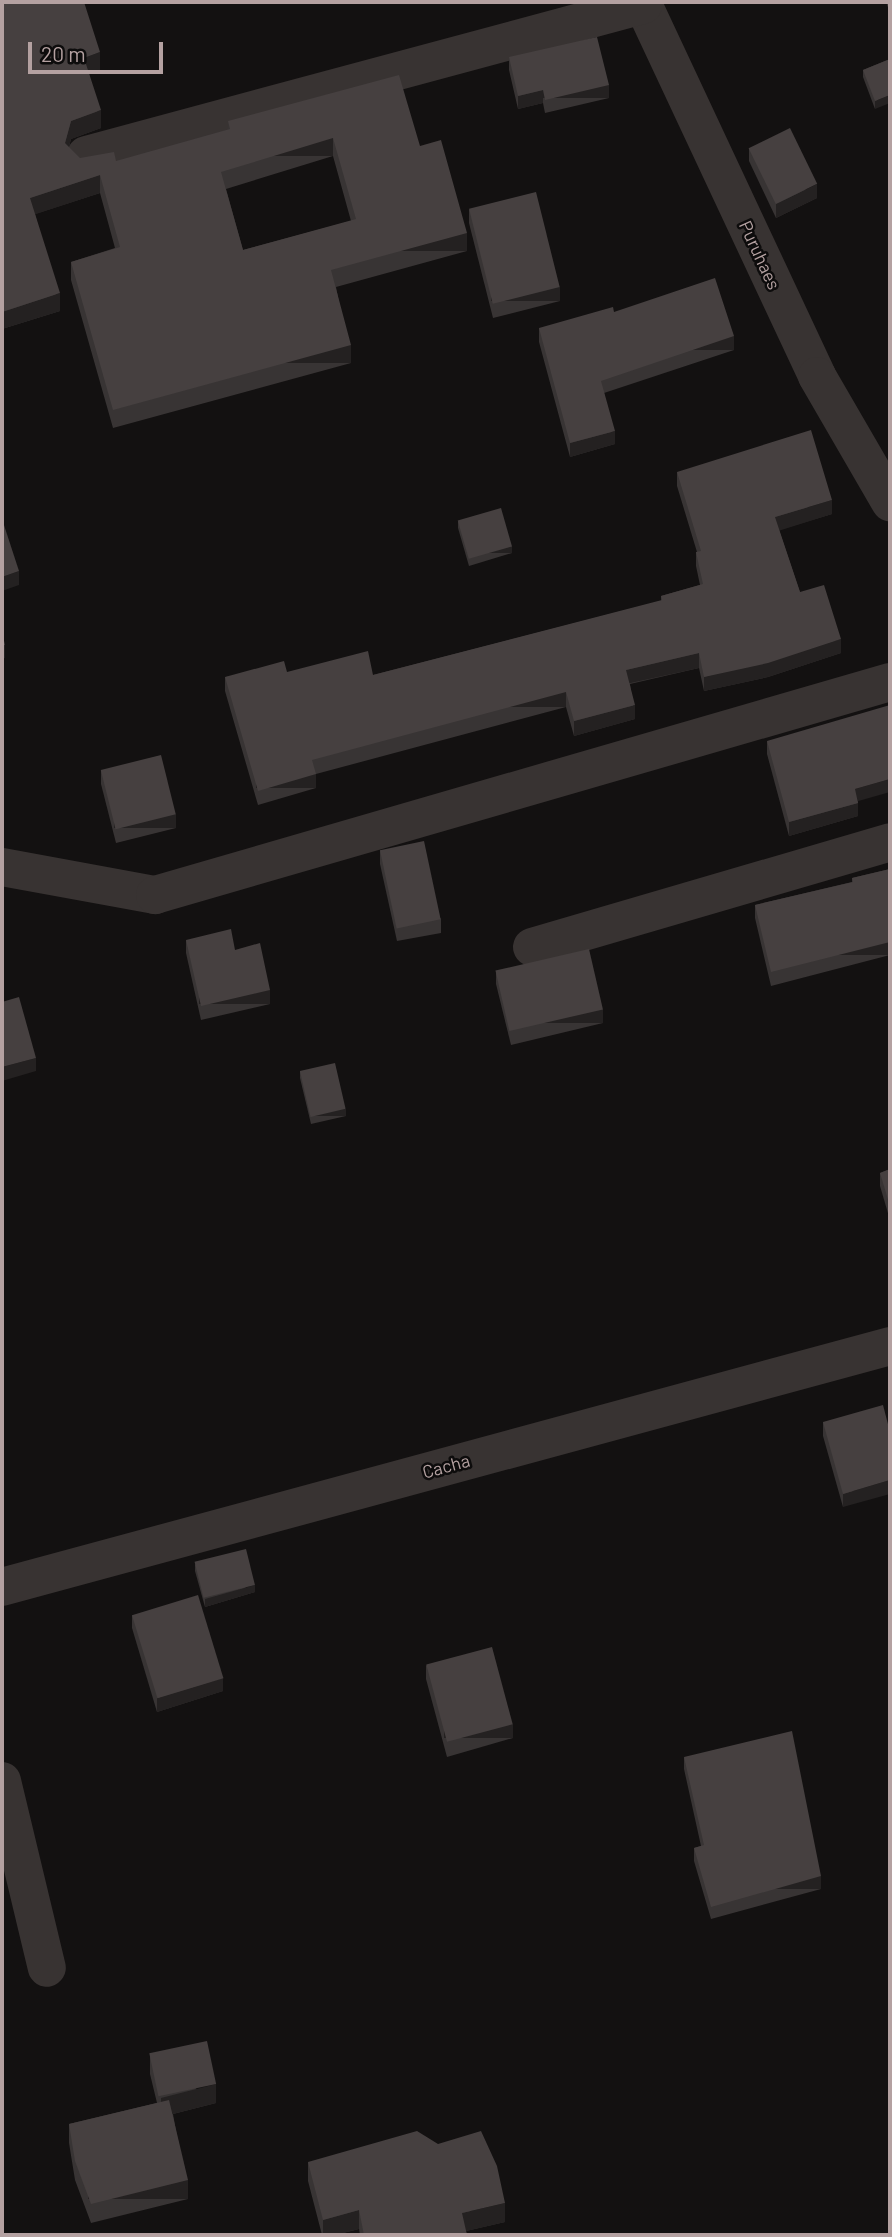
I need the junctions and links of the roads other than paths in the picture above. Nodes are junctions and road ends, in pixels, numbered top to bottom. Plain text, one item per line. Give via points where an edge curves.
1 (643, 3) edge
2 (86, 155) edge
3 (890, 502) edge
4 (890, 682) edge
5 (890, 842) edge
6 (2, 867) edge
7 (532, 947) dead end
8 (890, 1346) edge
9 (2, 1587) edge
10 (2, 1781) edge
11 (47, 1968) dead end

1 - 2 street
1 - 3 street, Puruhaes via 817,376
4 - 6 street via 155,894
5 - 7 street
8 - 9 street, Cacha
10 - 11 street

